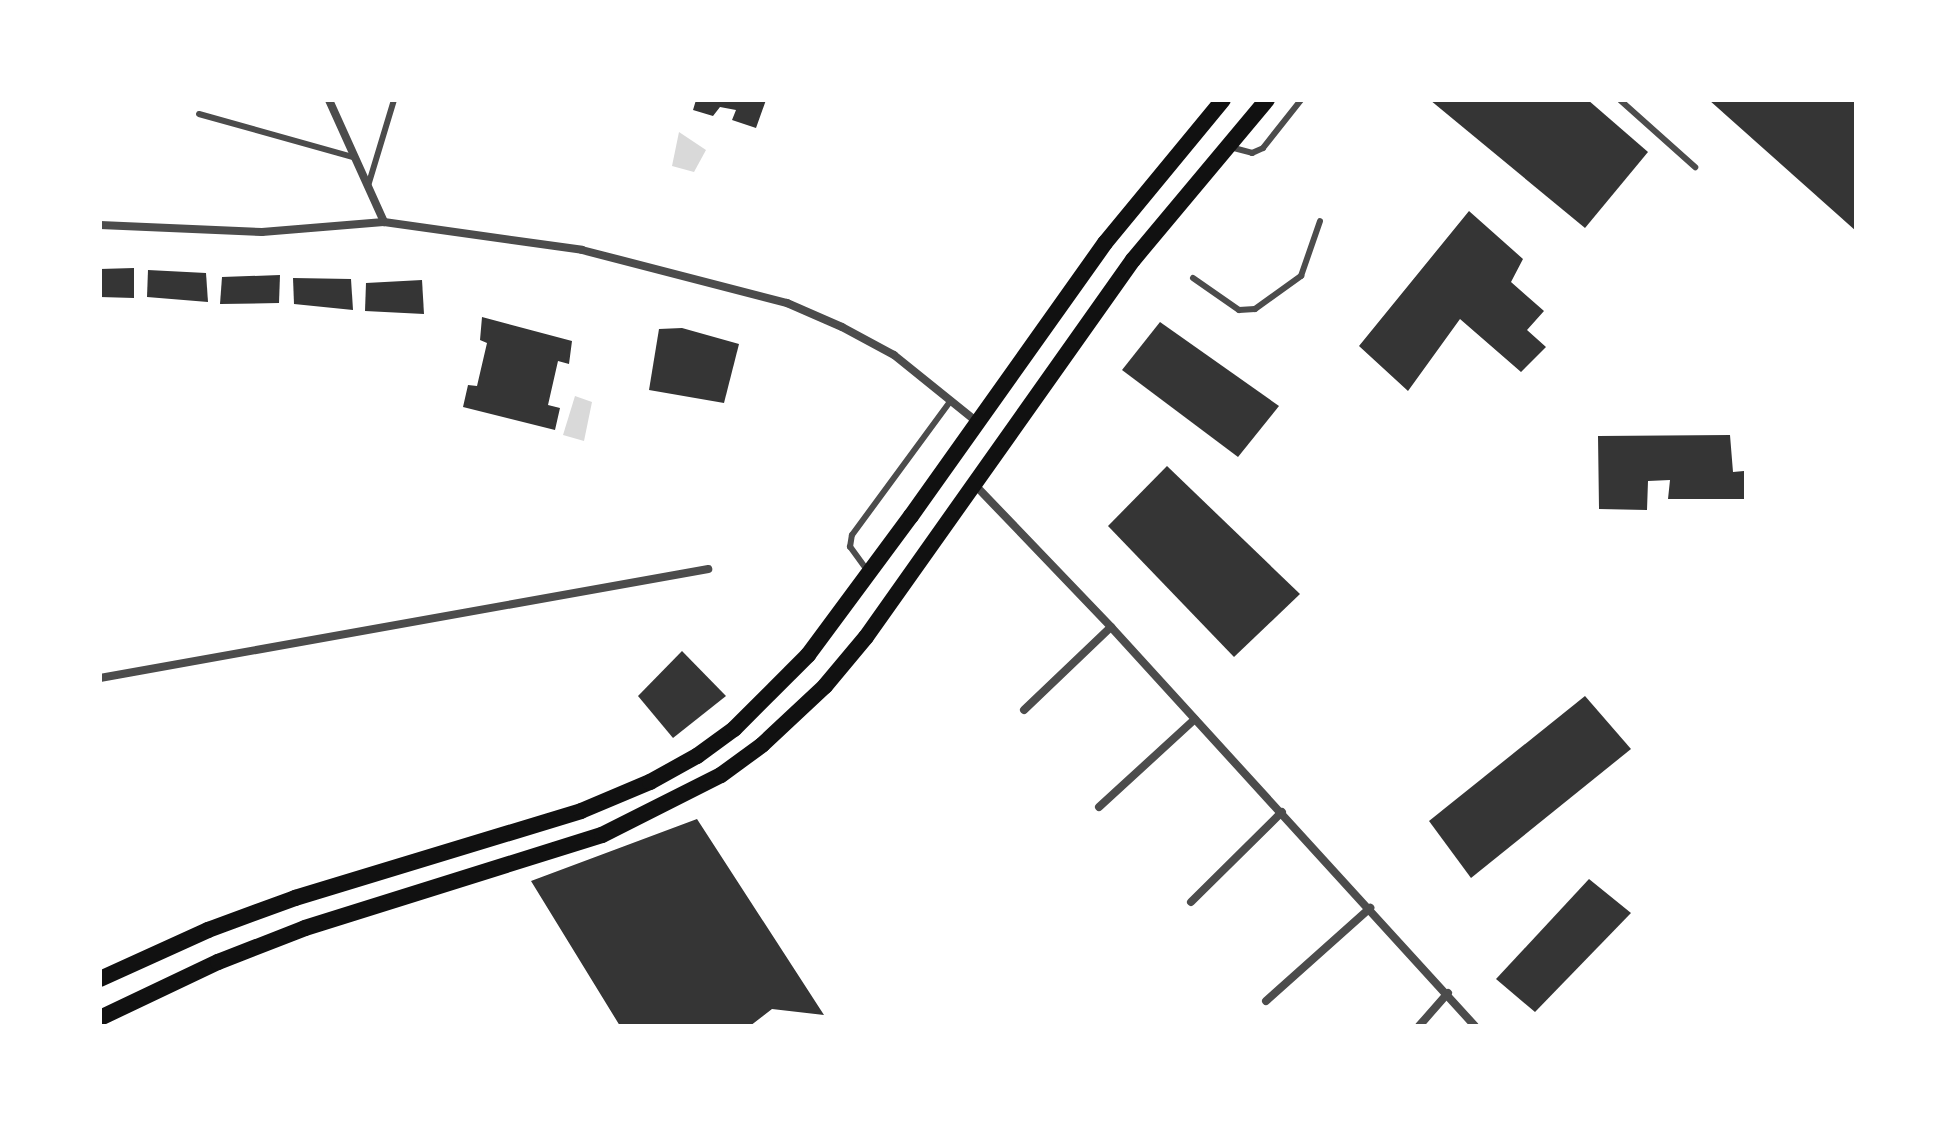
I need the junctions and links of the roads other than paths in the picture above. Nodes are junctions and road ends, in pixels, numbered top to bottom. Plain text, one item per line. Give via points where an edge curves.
1 (329, 100) edge
2 (394, 100) edge
3 (1223, 100) edge
4 (1267, 100) edge
5 (1301, 100) edge
6 (1620, 100) edge
7 (199, 114) dead end
8 (1227, 146) junction
9 (353, 157) junction
10 (1695, 167) dead end
11 (367, 189) junction
12 (1320, 221) dead end
13 (384, 222) junction
14 (100, 225) edge
15 (1193, 278) dead end
16 (951, 400) junction
17 (977, 422) junction
18 (975, 485) junction
19 (708, 569) dead end
20 (869, 573) junction
21 (1111, 627) junction
22 (100, 678) edge
23 (1024, 710) dead end
24 (1195, 719) junction
25 (1099, 807) dead end
26 (1282, 812) junction
27 (1191, 902) dead end
28 (1370, 908) junction
29 (100, 979) edge
30 (1448, 993) junction
31 (1266, 1001) dead end
32 (100, 1018) edge
33 (1423, 1024) edge
34 (1475, 1026) edge

1 - 9 street
2 - 11 lane
3 - 17 main road via 1105,243
4 - 8 main road
5 - 8 lane via 1263,148 1252,153
6 - 10 lane
7 - 9 lane
8 - 18 main road via 1133,260
9 - 11 street
11 - 13 street
12 - 15 lane via 1301,276 1255,309 1239,310
13 - 14 street via 262,232
13 - 16 street via 582,250 787,303 894,355
16 - 17 street
16 - 20 lane via 852,535 850,547
17 - 20 main road
18 - 21 street
18 - 32 main road via 825,686 721,775 602,835 305,928
19 - 22 street
20 - 29 main road via 769,697 697,756 650,782 581,811 295,898
21 - 23 street
21 - 24 street
24 - 25 street
24 - 26 street
26 - 27 street
26 - 28 street
28 - 30 street
28 - 31 street
30 - 33 street
30 - 34 street

